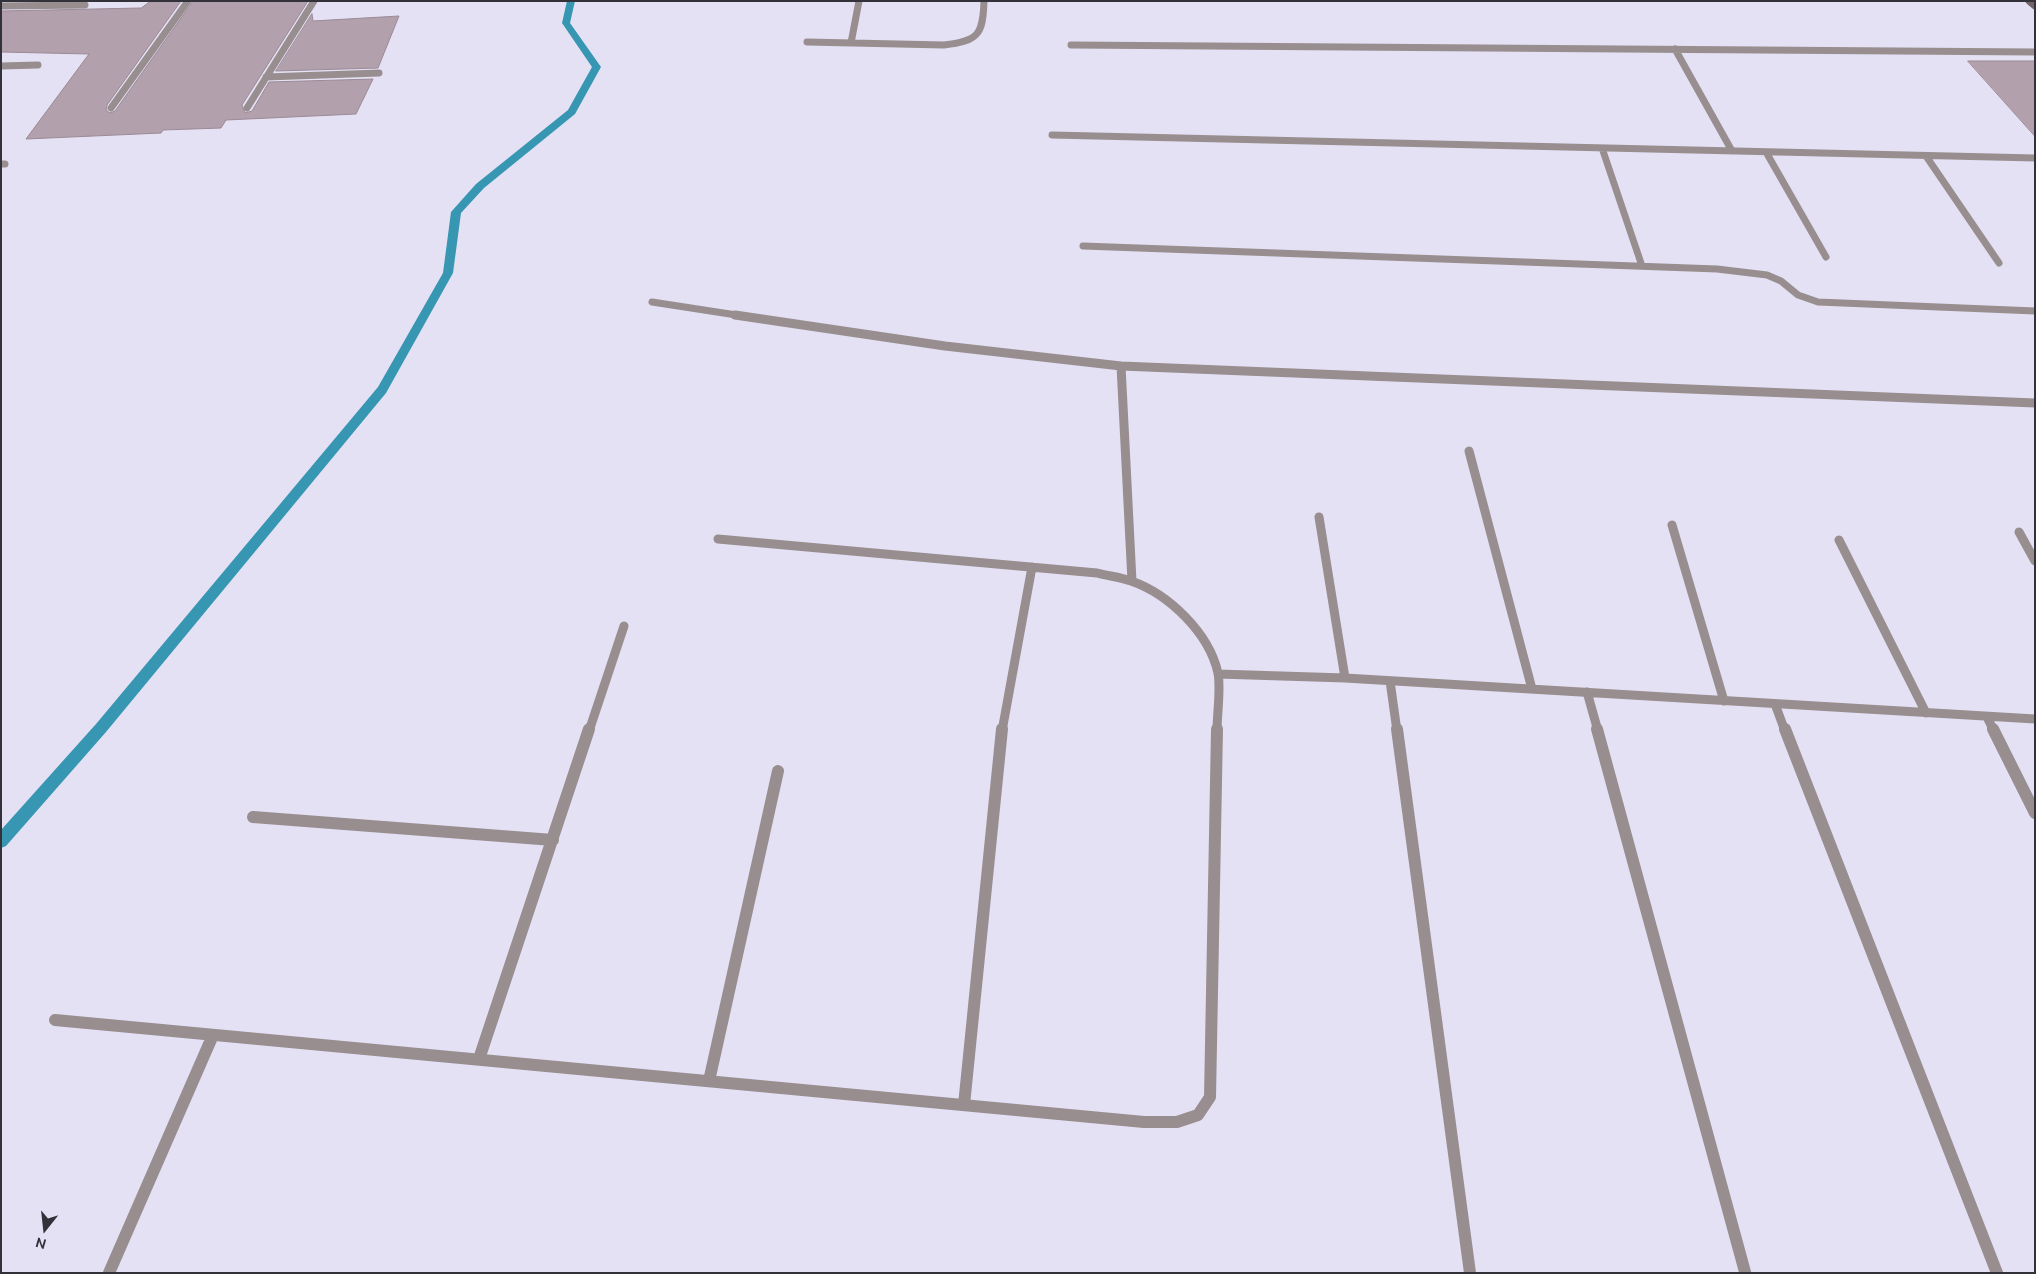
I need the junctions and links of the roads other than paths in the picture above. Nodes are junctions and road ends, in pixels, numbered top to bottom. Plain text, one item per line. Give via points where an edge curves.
1 (188, 1) edge
2 (314, 1) edge
3 (859, 1) edge
4 (984, 1) edge
5 (2029, 1) edge
6 (86, 4) dead end
7 (1, 6) edge
8 (2035, 6) edge
9 (808, 42) dead end
10 (851, 43) junction
11 (1071, 45) dead end
12 (1675, 49) junction
13 (2035, 52) edge
14 (38, 65) dead end
15 (1, 66) edge
16 (379, 73) dead end
17 (266, 77) junction
18 (111, 108) dead end
19 (247, 108) dead end
20 (1052, 134) dead end
21 (1602, 148) junction
22 (1732, 151) junction
23 (1766, 152) junction
24 (1926, 156) junction
25 (2035, 158) edge
26 (1083, 246) dead end
27 (1826, 257) dead end
28 (1999, 263) dead end
29 (1642, 266) junction
30 (652, 302) dead end
31 (2035, 311) edge
32 (1121, 366) junction
33 (2035, 403) edge
34 (1469, 450) dead end
35 (1319, 517) dead end
36 (1672, 525) dead end
37 (2019, 532) dead end
38 (718, 539) dead end
39 (1839, 540) dead end
40 (2035, 561) edge
41 (1032, 567) junction
42 (1132, 581) junction
43 (624, 626) dead end
44 (1218, 674) junction
45 (1345, 678) junction
46 (1390, 681) junction
47 (1532, 689) junction
48 (1587, 692) junction
49 (1724, 700) junction
50 (1776, 704) junction
51 (1926, 713) junction
52 (1987, 717) junction
53 (2035, 719) edge
54 (778, 771) dead end
55 (2035, 813) edge
56 (253, 817) dead end
57 (553, 840) junction
58 (55, 1020) dead end
59 (212, 1035) junction
60 (479, 1059) junction
61 (709, 1081) junction
62 (964, 1105) junction
63 (1745, 1272) edge
64 (109, 1273) edge
65 (1470, 1273) edge
66 (1997, 1273) edge

1 - 18 street
2 - 17 street
3 - 10 street
4 - 10 street via 983,26 978,36 966,43
5 - 8 main road
6 - 7 street
9 - 10 street
11 - 12 street
12 - 13 street
12 - 22 street
14 - 15 street
16 - 17 street
17 - 19 street
20 - 21 street
21 - 22 street
21 - 29 street
22 - 23 street
23 - 24 street
23 - 27 street
24 - 25 street
24 - 28 street
26 - 29 street
29 - 31 street via 1767,275 1781,281 1798,295 1818,302
30 - 32 street via 854,334
32 - 33 street
32 - 42 street
34 - 47 street
35 - 45 street
36 - 49 street
37 - 40 street
38 - 41 street
39 - 51 street
41 - 42 street via 1097,573
41 - 62 street via 1003,721
42 - 44 street via 1167,601 1194,625 1209,649
43 - 57 street
44 - 45 street
44 - 62 street via 1210,1097 1198,1115 1177,1122 1144,1122
45 - 46 street
46 - 47 street
46 - 65 street
47 - 48 street
48 - 49 street
48 - 63 street
49 - 50 street
50 - 51 street
50 - 66 street
51 - 52 street
52 - 53 street
52 - 55 street
54 - 61 street
56 - 57 street
57 - 60 street
58 - 59 street
59 - 60 street
59 - 64 street
60 - 61 street
61 - 62 street

